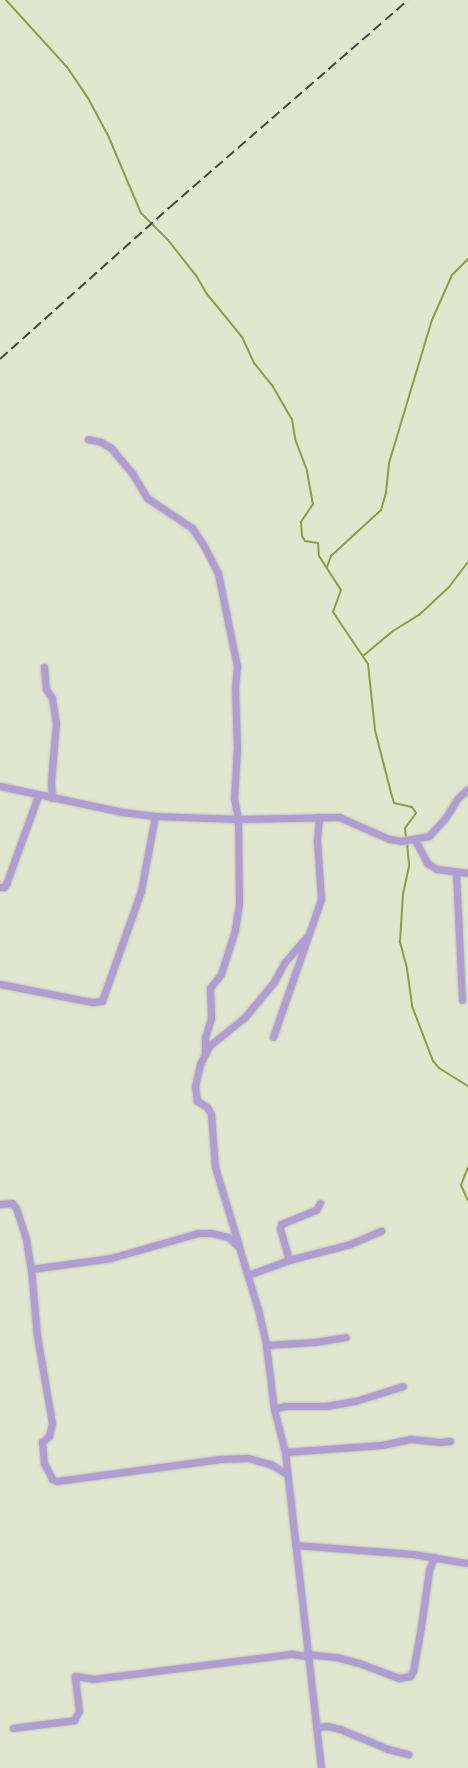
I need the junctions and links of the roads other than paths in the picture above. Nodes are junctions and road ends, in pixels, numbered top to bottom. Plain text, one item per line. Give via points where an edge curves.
1 (88, 439) dead end
2 (44, 667) dead end
3 (0, 786) edge
4 (468, 789) edge
5 (38, 796) junction
6 (52, 798) junction
7 (155, 816) junction
8 (319, 817) junction
9 (238, 819) junction
10 (408, 840) junction
11 (456, 872) junction
12 (468, 873) edge
13 (0, 886) edge
14 (307, 937) junction
15 (468, 938) edge
16 (459, 939) junction
17 (0, 984) edge
18 (462, 1000) dead end
19 (273, 1037) dead end
20 (205, 1054) junction
21 (320, 1203) dead end
22 (0, 1204) edge
23 (381, 1231) dead end
24 (239, 1247) junction
25 (289, 1260) junction
26 (32, 1269) junction
27 (248, 1275) junction
28 (346, 1336) dead end
29 (266, 1345) junction
30 (403, 1386) dead end
31 (274, 1409) junction
32 (450, 1441) dead end
33 (285, 1452) junction
34 (287, 1474) junction
35 (295, 1545) junction
36 (434, 1558) junction
37 (467, 1563) dead end
38 (306, 1655) junction
39 (316, 1727) junction
40 (13, 1728) dead end
41 (408, 1754) dead end
42 (321, 1768) edge

1 - 9 street via 111,448 153,504 192,528 218,574 237,666 234,798
2 - 6 street via 46,689 52,698 56,723
3 - 5 street
4 - 10 street via 429,836
5 - 6 street
5 - 13 street via 6,884
6 - 7 street
7 - 9 street
7 - 17 street via 141,891 102,1001 92,1002
8 - 9 street
8 - 10 street via 339,816 389,839
8 - 14 street via 320,899
9 - 20 street via 239,904 235,930 221,974 210,988 211,1018 205,1038
10 - 11 street via 427,863 437,869
11 - 12 street
11 - 16 street
14 - 19 street
14 - 20 street via 284,962 274,982 245,1017 209,1046
15 - 16 street
16 - 18 street
20 - 24 street via 195,1086 197,1101 207,1106 211,1114 215,1168
21 - 25 street via 316,1210 281,1224
22 - 26 street via 12,1203 16,1208
23 - 25 street via 350,1244
24 - 26 street via 228,1237 198,1233 111,1258
24 - 27 street
25 - 27 street
26 - 34 street via 37,1336 52,1423 49,1436 42,1442 44,1463 52,1479 57,1481 248,1458 272,1465
27 - 29 street
28 - 29 street
29 - 31 street
30 - 31 street via 355,1401
31 - 33 street
32 - 33 street via 411,1439 382,1445
33 - 34 street
34 - 35 street
35 - 36 street
35 - 38 street
36 - 37 street
36 - 38 street via 428,1570 421,1627 410,1676 399,1678 336,1657
38 - 39 street
38 - 40 street via 292,1654 93,1679 75,1676 79,1711 74,1720
39 - 41 street via 340,1729
39 - 42 street

